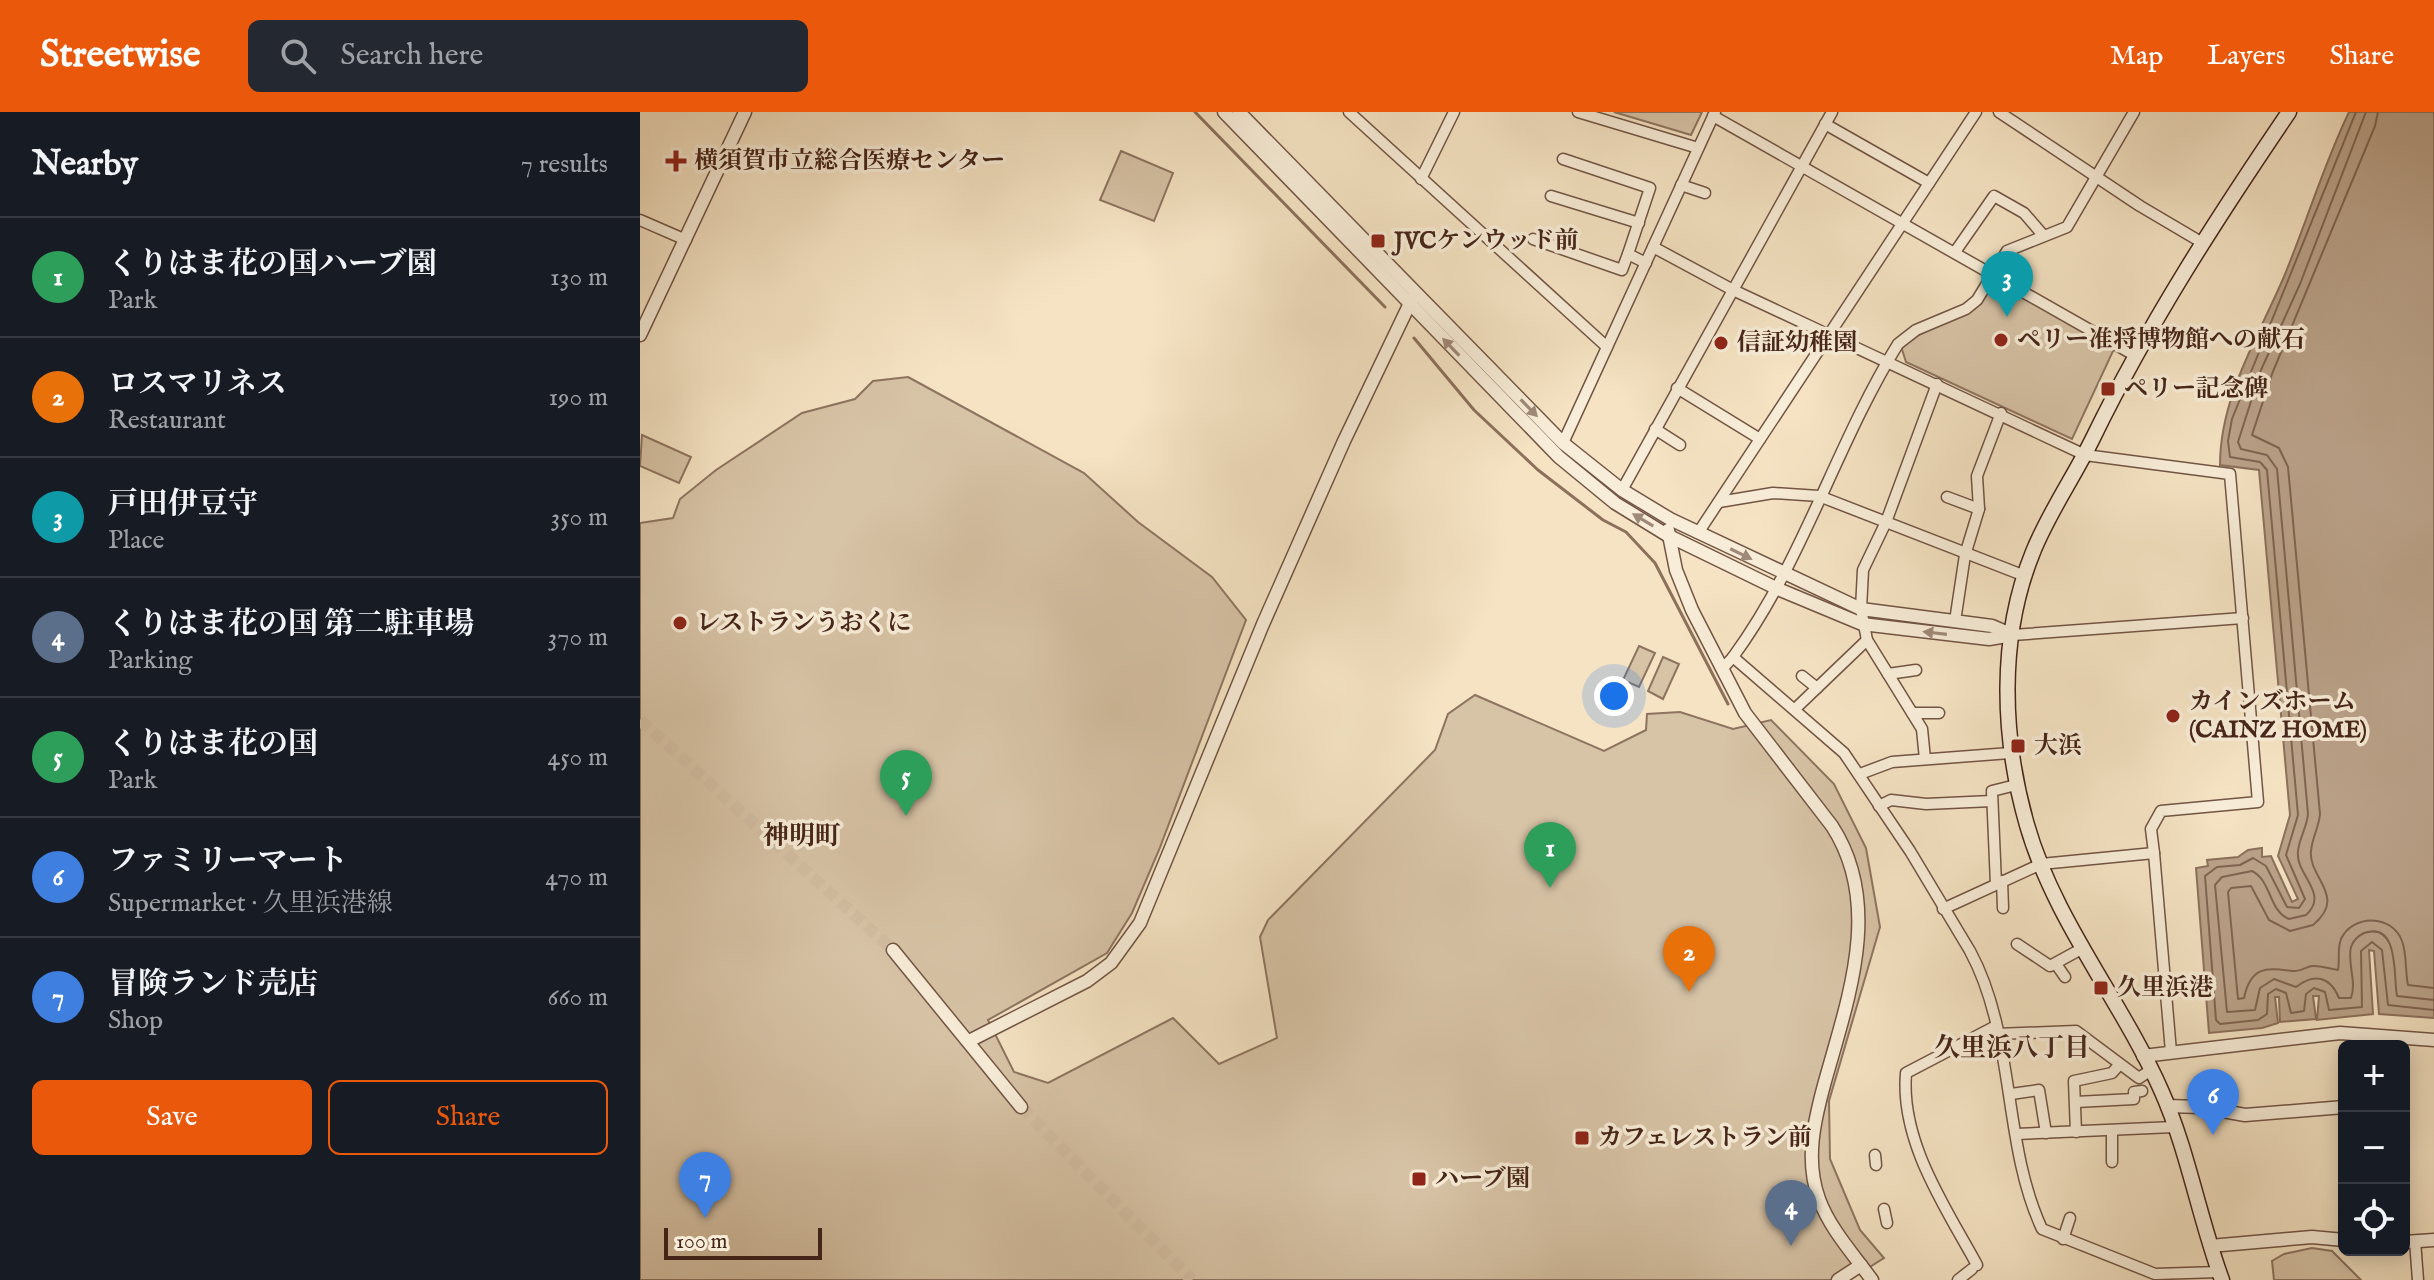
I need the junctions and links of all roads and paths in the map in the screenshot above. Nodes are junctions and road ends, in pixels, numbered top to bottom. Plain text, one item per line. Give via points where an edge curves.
1 (745, 112) edge
2 (1224, 112) edge
3 (1239, 112) edge
4 (1349, 112) edge
5 (1454, 112) edge
6 (1578, 112) edge
7 (1832, 112) edge
8 (1976, 112) edge
9 (1999, 112) edge
10 (2134, 112) edge
11 (2289, 112) edge
12 (1714, 114) edge
13 (1825, 124) junction
14 (1698, 148) junction
15 (1563, 159) dead end
16 (1802, 166) junction
17 (2099, 177) junction
18 (1421, 179) junction
19 (1929, 183) junction
20 (1681, 185) junction
21 (1705, 193) dead end
22 (1551, 196) dead end
23 (640, 220) edge
24 (1639, 223) junction
25 (1901, 223) junction
26 (2043, 235) junction
27 (1533, 239) dead end
28 (686, 240) junction
29 (2201, 242) junction
30 (1653, 247) junction
31 (1955, 252) junction
32 (1628, 254) junction
33 (1646, 263) junction
34 (1990, 274) junction
35 (1733, 290) junction
36 (1413, 298) junction
37 (1829, 333) junction
38 (640, 335) edge
39 (1607, 347) junction
40 (2134, 355) junction
41 (1887, 361) junction
42 (1937, 384) junction
43 (1677, 388) junction
44 (2001, 413) junction
45 (1655, 429) junction
46 (1760, 439) junction
47 (1563, 443) junction
48 (1680, 445) dead end
49 (2085, 455) junction
50 (1622, 490) junction
51 (1819, 496) junction
52 (1947, 497) dead end
53 (1719, 502) junction
54 (1979, 509) junction
55 (1670, 519) junction
56 (1886, 522) junction
57 (1698, 533) junction
58 (1667, 535) junction
59 (1965, 555) junction
60 (1782, 573) junction
61 (2025, 576) junction
62 (1778, 589) junction
63 (1861, 609) junction
64 (2243, 618) junction
65 (1955, 621) junction
66 (1862, 624) junction
67 (2013, 635) junction
68 (1867, 640) junction
69 (1733, 657) junction
70 (1724, 667) junction
71 (1916, 670) dead end
72 (1888, 674) junction
73 (1802, 676) dead end
74 (1817, 688) junction
75 (1796, 708) junction
76 (1912, 713) junction
77 (1939, 713) dead end
78 (2010, 753) junction
79 (1925, 759) junction
80 (1860, 774) junction
81 (2016, 785) junction
82 (1992, 801) junction
83 (1879, 806) junction
84 (2154, 853) junction
85 (2041, 864) junction
86 (1999, 882) junction
87 (2003, 908) dead end
88 (1943, 909) junction
89 (2017, 944) dead end
90 (2083, 948) junction
91 (893, 950) tunnel mouth
92 (2050, 966) junction
93 (2065, 977) dead end
94 (1995, 1030) junction
95 (2372, 1040) edge
96 (2410, 1040) edge
97 (2434, 1040) edge
98 (969, 1041) junction
99 (2171, 1052) junction
100 (2143, 1056) junction
101 (2119, 1065) junction
102 (2151, 1070) junction
103 (2142, 1091) dead end
104 (2011, 1094) junction
105 (2076, 1102) junction
106 (2167, 1106) junction
107 (1021, 1107) tunnel mouth
108 (2338, 1107) edge
109 (2174, 1127) junction
110 (2112, 1131) junction
111 (2076, 1132) junction
112 (2046, 1133) junction
113 (2016, 1134) junction
114 (2112, 1162) dead end
115 (1884, 1209) dead end
116 (2070, 1218) dead end
117 (1887, 1223) dead end
118 (2063, 1239) junction
119 (2338, 1239) edge
120 (2434, 1240) edge
121 (2410, 1242) edge
122 (2210, 1246) junction
123 (2410, 1246) edge
124 (1861, 1265) junction
125 (2220, 1276) edge
126 (1838, 1280) edge
127 (1872, 1280) edge
128 (1958, 1280) edge
129 (2418, 1280) edge

1 - 28 street
2 - 36 street
3 - 36 street
4 - 18 street
5 - 18 street
6 - 14 street
7 - 13 street
8 - 19 street
9 - 17 street
10 - 17 street
11 - 29 main road
12 - 14 street
12 - 16 street
13 - 16 street
13 - 19 street
14 - 20 street
15 - 24 street via 1650,188
16 - 25 street
16 - 35 street
17 - 26 street via 2067,227
17 - 29 street
18 - 39 street
19 - 25 street
20 - 21 street
20 - 30 street
22 - 24 street
23 - 28 street
24 - 32 street
25 - 31 street
25 - 37 street
26 - 31 street via 2024,213 1994,196
26 - 34 street via 2007,251
27 - 32 street via 1622,270
28 - 38 street
29 - 40 main road
30 - 33 street
30 - 35 street
31 - 34 street
32 - 33 street
33 - 39 street
34 - 40 street
34 - 41 street via 1977,300 1903,338
35 - 37 street
35 - 43 street
36 -> 47 street
58 -> 36 street via 1615,503 1559,457
36 - 98 street via 1251,651 1140,923 1111,963 1087,981
37 - 41 street
37 - 46 street
39 - 47 street
40 - 49 main road
41 - 42 street
41 - 51 street
42 - 44 street
42 - 56 street
43 - 45 street
43 - 46 street
44 - 49 street
44 - 54 street via 1977,476
45 - 48 street
45 - 50 street
46 - 53 street
47 - 50 street
49 - 61 main road via 2043,529
49 - 64 street via 2230,474
50 - 55 street
51 - 53 street via 1773,493
51 - 56 street
51 - 60 street
52 - 54 street
53 - 57 street
54 - 59 street
55 - 57 street
55 - 58 street
56 - 59 street
56 - 63 street via 1863,570
57 -> 60 street
58 - 62 street
58 - 70 street via 1692,610
59 - 61 street
59 - 65 street
60 - 62 street
60 - 63 street
61 - 67 main road
62 - 66 street
62 - 69 street
63 - 65 street
63 - 66 street
64 - 67 street
64 - 84 street via 2258,802 2161,811 2151,829
65 - 67 street
67 -> 66 street via 1989,639
66 - 68 street
67 - 78 main road via 2007,704
68 - 72 street
68 - 74 street
69 - 70 street
69 - 75 street
70 - 124 street via 1755,728 1845,846 1859,894 1859,943 1814,1124 1812,1158 1819,1199
71 - 72 street
72 - 76 street
73 - 74 street
74 - 75 street
75 - 80 street
76 - 77 street
76 - 79 street via 1922,729
78 - 79 street
78 - 81 main road
79 - 80 street via 1892,762
80 - 83 street
81 - 82 street via 1992,791
81 - 85 main road
82 - 83 street via 1891,800
82 - 86 street
83 - 88 street
84 - 85 street
84 - 99 street
85 - 86 street
85 - 90 main road
86 - 87 street
86 - 88 street
88 - 94 street via 1978,967
89 - 92 street
90 - 92 street
90 - 100 main road
91 - 98 street
92 - 93 street via 2056,964
94 - 101 street via 2076,1031
94 - 104 street
94 - 128 street via 1906,1073 1909,1112 1931,1183 1975,1267
95 - 99 street via 2340,1033
96 - 97 street
98 - 107 street
99 - 100 street
100 - 102 main road
101 - 102 street via 2139,1078
101 - 105 street via 2112,1073 2074,1081
102 - 106 main road
103 - 105 street via 2134,1092 2134,1099
104 - 112 street via 2039,1090
104 - 113 street
105 - 111 street
106 - 108 street via 2245,1115
106 - 109 main road
109 - 110 street
109 - 122 main road
110 - 111 street
110 - 114 street
111 - 112 street
112 - 113 street
113 - 118 street via 2032,1208 2042,1229
115 - 117 street
116 - 118 street
118 - 125 street via 2155,1274
119 - 122 street
120 - 121 street
122 - 125 main road
123 - 129 street
124 - 126 street
124 - 127 street

